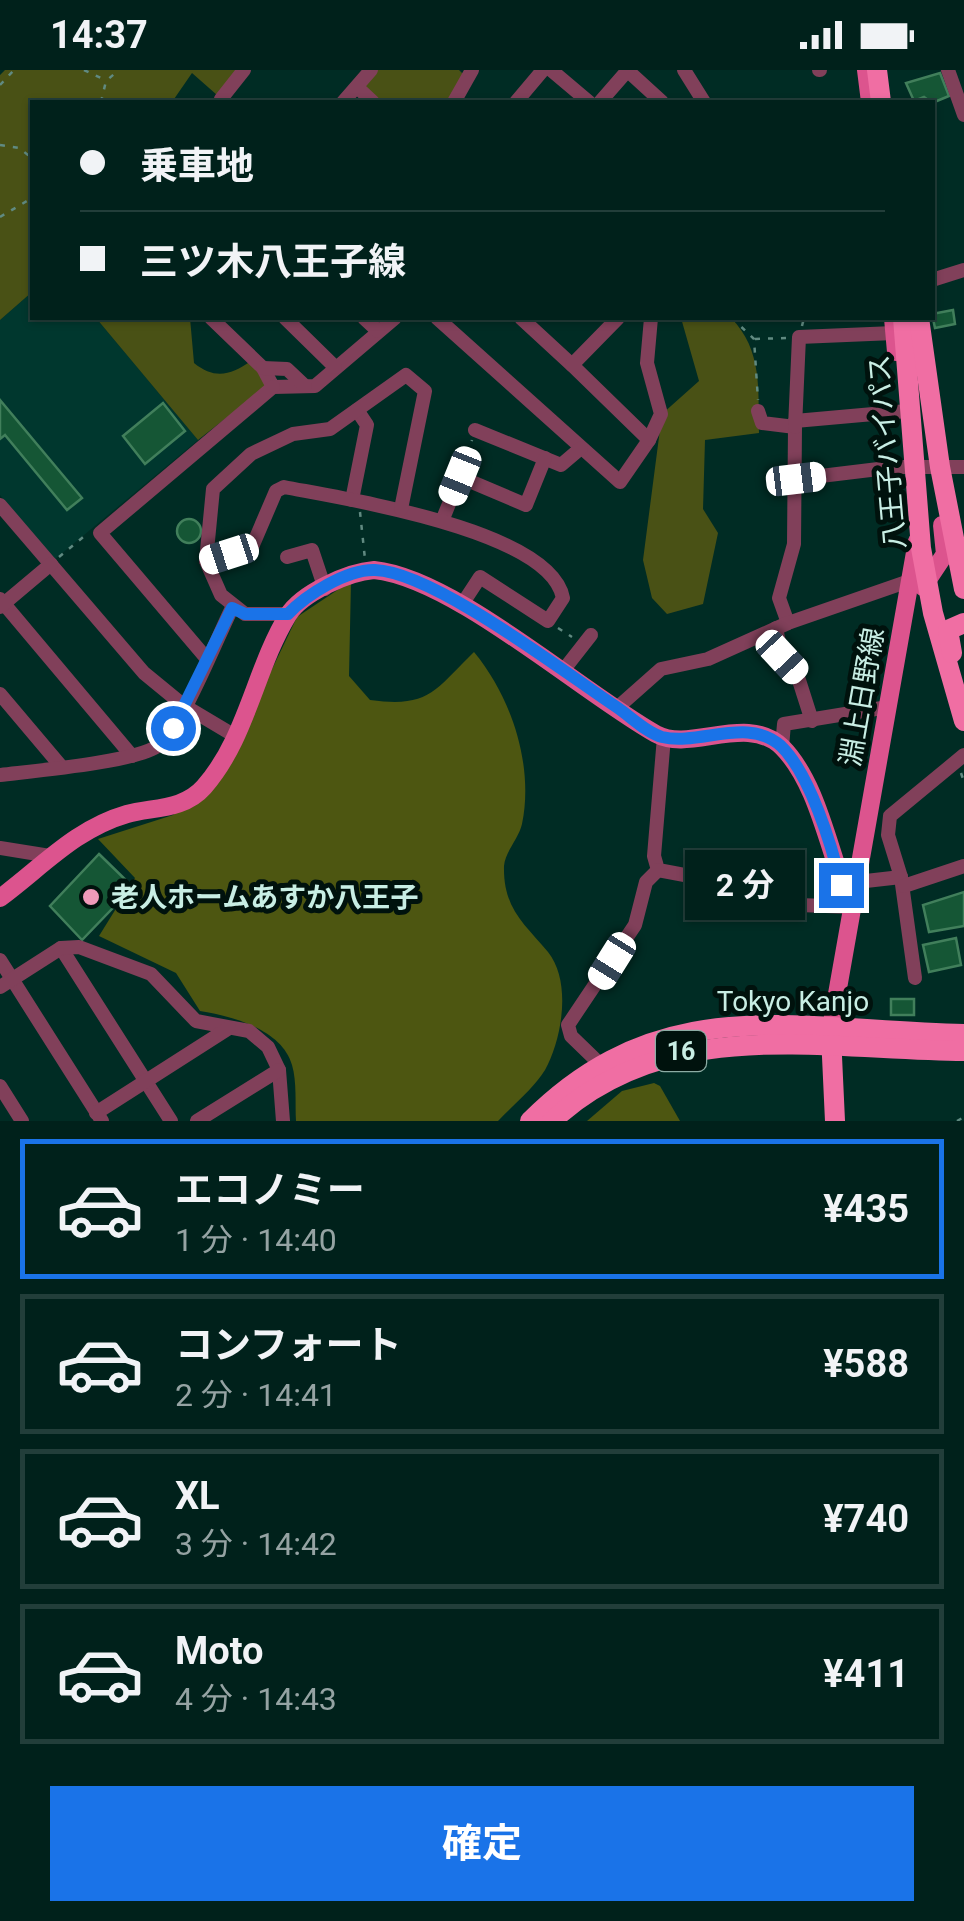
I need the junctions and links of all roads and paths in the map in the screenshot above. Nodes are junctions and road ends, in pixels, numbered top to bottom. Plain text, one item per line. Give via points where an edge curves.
1 (14, 70) edge
2 (84, 70) edge
3 (119, 70) edge
4 (244, 70) edge
5 (371, 70) edge
6 (543, 70) edge
7 (551, 70) edge
8 (627, 70) edge
9 (684, 70) edge
10 (948, 70) edge
11 (466, 73) edge
12 (106, 81) junction
13 (0, 84) edge
14 (358, 88) junction
15 (101, 100) edge
16 (222, 100) edge
17 (345, 100) edge
18 (371, 100) edge
19 (455, 100) edge
20 (518, 100) edge
21 (586, 100) edge
22 (602, 100) edge
23 (660, 100) edge
24 (703, 100) edge
25 (964, 114) edge
26 (0, 144) edge
27 (30, 156) edge
28 (30, 199) edge
29 (0, 218) edge
30 (964, 270) edge
31 (935, 279) edge
32 (213, 320) edge
33 (287, 320) edge
34 (366, 320) edge
35 (393, 320) edge
36 (439, 320) edge
37 (527, 320) edge
38 (616, 320) edge
39 (651, 320) edge
40 (734, 320) edge
41 (803, 320) edge
42 (919, 320) edge
43 (897, 323) edge
44 (378, 332) junction
45 (799, 337) junction
46 (754, 339) junction
47 (572, 364) junction
48 (262, 368) junction
49 (335, 368) junction
50 (305, 386) junction
51 (273, 387) junction
52 (358, 410) junction
53 (758, 411) joint
54 (907, 412) junction
55 (795, 424) junction
56 (475, 430) joint
57 (649, 440) junction
58 (581, 448) junction
59 (914, 457) junction
60 (545, 458) junction
61 (964, 466) edge
62 (940, 467) junction
63 (460, 476) junction
64 (796, 479) junction
65 (356, 502) junction
66 (0, 504) edge
67 (401, 509) junction
68 (442, 521) junction
69 (287, 558) dead end
70 (206, 561) junction
71 (50, 564) junction
72 (367, 570) junction
73 (918, 582) junction
74 (324, 589) junction
75 (964, 589) edge
76 (1, 603) edge
77 (462, 606) junction
78 (232, 608) junction
79 (906, 612) junction
80 (933, 613) junction
81 (288, 614) junction
82 (548, 621) junction
83 (964, 623) edge
84 (782, 626) junction
85 (587, 640) joint
86 (207, 659) junction
87 (562, 672) junction
88 (0, 694) edge
89 (183, 705) junction
90 (888, 707) junction
91 (617, 708) junction
92 (963, 717) edge
93 (812, 721) junction
94 (235, 736) junction
95 (664, 737) junction
96 (782, 747) junction
97 (132, 756) junction
98 (962, 761) edge
99 (60, 765) junction
100 (0, 776) edge
101 (964, 782) edge
102 (0, 848) edge
103 (50, 856) junction
104 (964, 866) edge
105 (658, 870) junction
106 (902, 881) junction
107 (857, 882) junction
108 (0, 898) edge
109 (852, 907) junction
110 (61, 948) junction
111 (0, 960) edge
112 (915, 978) dead end
113 (6, 984) edge
114 (230, 1028) junction
115 (964, 1034) edge
116 (830, 1036) junction
117 (964, 1051) edge
118 (600, 1064) junction
119 (279, 1070) junction
120 (146, 1082) junction
121 (0, 1086) edge
122 (964, 1117) edge
123 (94, 1118) edge
124 (22, 1121) edge
125 (171, 1121) edge
126 (197, 1121) edge
127 (283, 1121) edge
128 (530, 1121) edge
129 (552, 1121) edge
130 (835, 1121) edge
131 (956, 1121) edge

1 - 13 path
2 - 12 path
3 - 12 path
4 - 16 street
5 - 14 street
6 - 20 street
7 - 21 street
8 - 22 street
8 - 23 street
9 - 24 street
10 - 25 street
11 - 19 street
12 - 15 path
14 - 17 street
14 - 18 street
26 - 27 path
28 - 29 path
30 - 31 street
32 - 48 street
33 - 49 street
34 - 44 street
35 - 44 street
36 - 58 street
37 - 47 street
38 - 47 street
39 - 57 street via 647,363 661,414
40 - 46 path
41 - 45 path
42 - 62 highway
43 - 45 street
43 - 54 main road
43 - 59 highway, 八王子バイパス
44 - 49 street
45 - 46 path
45 - 55 street
46 - 53 path
47 - 57 street
48 - 50 street via 287,369
48 - 51 street
49 - 50 street
50 - 51 street
51 - 86 street via 100,533
52 - 65 street via 367,425
52 - 67 street via 406,375 424,392
52 - 70 street via 330,429 293,434 235,467 213,489
53 - 55 street via 762,423
54 - 55 street
54 - 59 main road
55 - 64 street
56 - 60 street
56 - 63 path
57 - 58 street via 620,482
58 - 60 street via 561,465
59 - 62 street
59 - 64 street
59 - 73 highway, 八王子バイパス
60 - 63 street via 526,505
61 - 62 street
62 - 73 main road, 淵上日野線 via 946,551
62 - 75 highway
63 - 68 street
64 - 84 street via 794,544 779,598
65 - 67 street
65 - 70 street via 284,487 276,491 252,546
65 - 72 path
66 - 71 street
67 - 68 street
68 - 82 street via 554,574 564,598
69 - 74 street via 312,550
70 - 78 street
71 - 76 street
71 - 89 street via 125,652
72 - 74 main road
72 - 77 main road via 394,573
73 - 79 main road, 淵上日野線
73 - 80 highway, 八王子バイパス
73 - 84 street
74 - 81 main road
76 - 97 street
77 - 82 street via 480,577
77 - 87 main road
78 - 81 street
78 - 86 street
79 - 80 main road, 淵上日野線 via 920,605
79 - 90 main road, 淵上日野線
80 - 92 highway, 八王子バイパス
81 - 94 main road
82 - 85 path
83 - 92 highway via 948,634
84 - 91 street via 708,659 661,669
84 - 93 street via 782,657 797,674
85 - 87 street
86 - 89 street
87 - 91 main road
88 - 99 street
89 - 94 street
89 - 97 street via 162,742
90 - 93 street
90 - 107 main road, 淵上日野線
91 - 95 main road
93 - 96 street via 782,726
94 - 103 main road via 190,798 101,823
95 - 96 main road via 752,733
95 - 105 street
96 - 109 main road via 820,820
97 - 99 street
98 - 101 path
98 - 106 street via 890,816 888,835
99 - 100 street
102 - 103 street
103 - 108 main road
104 - 106 street
105 - 109 street via 743,886 798,905
105 - 118 street via 646,882 635,926 568,1025
106 - 107 street
106 - 112 street
107 - 109 main road, 淵上日野線
109 - 116 main road, 淵上日野線
110 - 113 street
110 - 114 street via 79,947 151,974 196,1021
110 - 120 street
111 - 113 street
113 - 123 street
114 - 119 street via 260,1039
114 - 120 street
115 - 116 highway, Tokyo Kanjo / 16
116 - 117 highway, Tokyo Kanjo / 16
116 - 118 highway, Tokyo Kanjo / 16 via 702,1028 651,1040
116 - 129 highway, Tokyo Kanjo / 16 via 664,1056 600,1084
116 - 130 highway
118 - 128 highway, Tokyo Kanjo / 16
119 - 126 street
119 - 127 street
120 - 123 street
120 - 125 street
121 - 124 street
122 - 131 path

